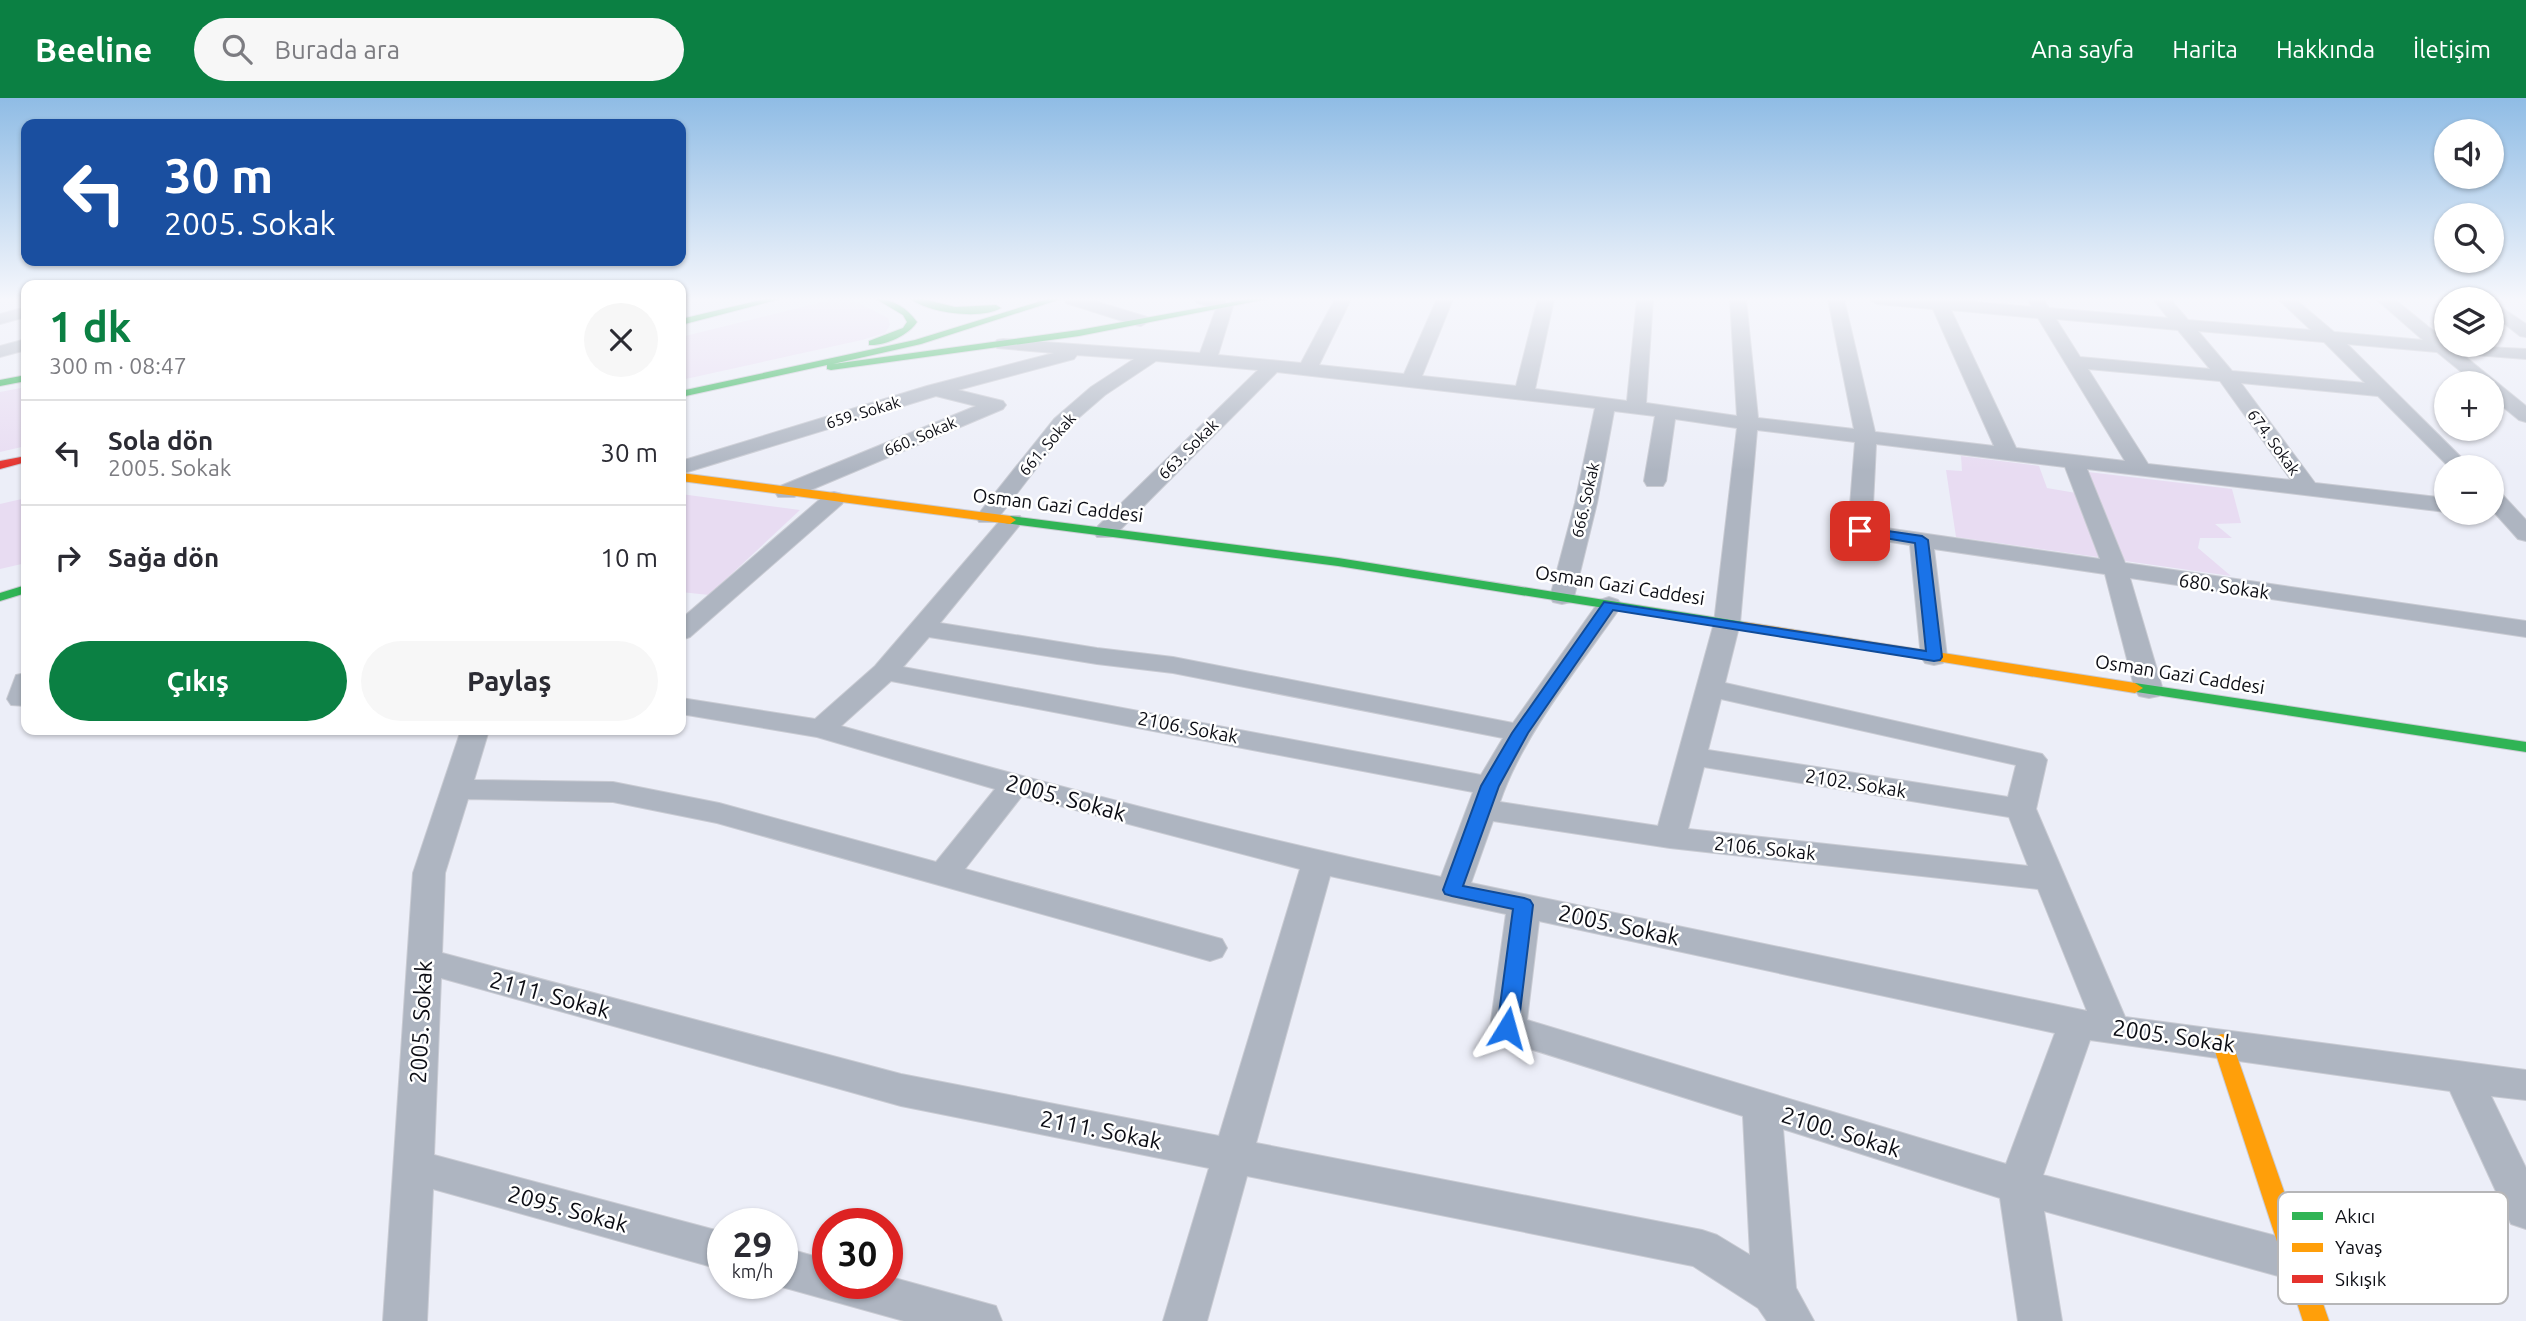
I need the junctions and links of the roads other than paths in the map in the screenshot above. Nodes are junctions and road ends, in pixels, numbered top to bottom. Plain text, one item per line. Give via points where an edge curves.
1 (816, 356) edge
2 (864, 356) edge
3 (901, 356) edge
4 (1060, 356) edge
5 (1151, 356) edge
6 (1152, 356) edge
7 (1209, 356) edge
8 (1314, 356) edge
9 (1422, 356) edge
10 (1533, 356) edge
11 (1640, 356) edge
12 (1743, 356) edge
13 (1848, 356) edge
14 (1963, 356) edge
15 (2070, 356) edge
16 (2210, 356) edge
17 (2347, 356) edge
18 (2454, 357) edge
19 (1208, 359) junction
20 (2074, 362) junction
21 (1272, 367) junction
22 (1307, 370) junction
23 (2471, 371) edge
24 (2226, 376) junction
25 (1412, 381) junction
26 (934, 390) junction
27 (2379, 390) junction
28 (686, 391) edge
29 (686, 392) edge
30 (686, 392) edge
31 (1524, 393) junction
32 (2504, 398) edge
33 (1606, 402) junction
34 (1636, 406) junction
35 (1667, 411) junction
36 (2526, 416) edge
37 (1748, 423) junction
38 (1866, 437) junction
39 (2008, 454) junction
40 (2448, 455) edge
41 (21, 460) edge
42 (2073, 461) junction
43 (0, 465) edge
44 (686, 467) edge
45 (2141, 470) junction
46 (686, 471) edge
47 (686, 478) edge
48 (705, 480) junction
49 (1655, 481) dead end
50 (2308, 489) junction
51 (786, 492) junction
52 (834, 499) junction
53 (2434, 504) edge
54 (2509, 514) edge
55 (999, 519) junction
56 (1105, 532) junction
57 (2526, 534) edge
58 (1922, 540) junction
59 (2116, 570) junction
60 (21, 580) edge
61 (0, 586) edge
62 (21, 591) edge
63 (0, 597) edge
64 (1562, 597) junction
65 (1609, 605) junction
66 (1727, 623) junction
67 (686, 628) edge
68 (923, 628) junction
69 (2526, 629) edge
70 (1934, 657) junction
71 (885, 672) junction
72 (1709, 688) junction
73 (2149, 690) junction
74 (686, 707) edge
75 (821, 729) junction
76 (1520, 733) junction
77 (473, 735) edge
78 (2526, 747) edge
79 (1690, 757) junction
80 (1015, 785) junction
81 (456, 789) junction
82 (1486, 798) junction
83 (2021, 809) junction
84 (1670, 838) junction
85 (1318, 862) junction
86 (943, 875) junction
87 (2050, 879) junction
88 (1452, 890) junction
89 (1524, 905) junction
90 (1210, 948) dead end
91 (425, 961) junction
92 (2095, 1026) junction
93 (2222, 1042) junction
94 (2463, 1079) junction
95 (2526, 1085) edge
96 (1762, 1108) junction
97 (1233, 1157) junction
98 (414, 1167) junction
99 (2019, 1186) junction
100 (2278, 1208) edge
101 (2526, 1211) edge
102 (707, 1247) edge
103 (2278, 1256) edge
104 (898, 1299) edge
105 (2310, 1304) edge
106 (1783, 1307) edge
107 (405, 1321) edge
108 (980, 1321) edge
109 (1185, 1321) edge
110 (2040, 1321) edge
111 (2316, 1321) edge

1 - 28 main road
2 - 29 main road
3 - 30 main road
4 - 26 street, 659. Sokak
5 - 55 street, 661. Sokak via 1098,391 1061,424
6 - 19 street
7 - 19 street
8 - 22 street
9 - 25 street
10 - 31 street
11 - 34 street
12 - 37 street
13 - 38 street
14 - 39 street
15 - 20 street
16 - 24 street, 674. Sokak
17 - 27 street
18 - 23 street
19 - 21 street
20 - 24 street
20 - 45 street
21 - 22 street
21 - 56 street, 663. Sokak
22 - 25 street
24 - 27 street
24 - 50 street, 674. Sokak
25 - 31 street
26 - 44 street, 659. Sokak
26 - 51 street, 660. Sokak via 996,405
27 - 40 street
31 - 33 street
32 - 36 street
33 - 34 street
33 - 64 street, 666. Sokak
34 - 35 street
35 - 37 street
35 - 49 street
37 - 38 street
37 - 66 street
38 - 39 street
38 - 58 street, 680. Sokak via 1860,531
39 - 42 street
41 - 43 main road
42 - 45 street
42 - 59 street
45 - 50 street
46 - 48 main road, Osman Gazi Caddesi
47 - 48 main road, Osman Gazi Caddesi
48 - 51 main road, Osman Gazi Caddesi
50 - 53 street
51 - 52 main road, Osman Gazi Caddesi
52 - 55 main road, Osman Gazi Caddesi
52 - 67 street
54 - 57 street
55 - 56 main road, Osman Gazi Caddesi
55 - 68 street, 661. Sokak
56 - 64 main road, Osman Gazi Caddesi
58 - 59 street, 680. Sokak
58 - 70 street
59 - 69 street, 680. Sokak
59 - 73 street
60 - 61 main road
62 - 63 main road
64 - 65 main road, Osman Gazi Caddesi
65 - 66 main road, Osman Gazi Caddesi
65 - 76 street
66 - 70 main road, Osman Gazi Caddesi
66 - 72 street
68 - 71 street, 661. Sokak
68 - 76 street via 1173,665
70 - 73 main road, Osman Gazi Caddesi
71 - 75 street, 661. Sokak
71 - 82 street, 2106. Sokak
72 - 79 street
72 - 83 street via 2032,760
73 - 78 main road, Osman Gazi Caddesi
74 - 75 street, 2005. Sokak
75 - 80 street, 2005. Sokak
76 - 82 street
77 - 81 street, 2005. Sokak
79 - 83 street, 2102. Sokak
79 - 84 street
80 - 85 street, 2005. Sokak
80 - 86 street
81 - 86 street via 613,792 719,813
81 - 91 street, 2005. Sokak via 429,873
82 - 84 street, 2106. Sokak
82 - 88 street
83 - 87 street
84 - 87 street, 2106. Sokak
85 - 88 street, 2005. Sokak
85 - 97 street
86 - 90 street
87 - 92 street
88 - 89 street, 2005. Sokak
89 - 92 street, 2005. Sokak
89 - 96 street, 2100. Sokak via 1507,1028
91 - 97 street, 2111. Sokak via 901,1090
91 - 98 street, 2005. Sokak
92 - 93 street, 2005. Sokak
92 - 99 street
93 - 94 street, 2005. Sokak
93 - 100 main road
94 - 95 street, 2005. Sokak
94 - 101 street
96 - 99 street, 2100. Sokak
96 - 106 street, 2111. Sokak
97 - 106 street, 2111. Sokak via 1702,1249
97 - 109 street
98 - 102 street, 2095. Sokak
98 - 107 street, 2005. Sokak
99 - 103 street, 2100. Sokak
99 - 110 street
104 - 108 street
105 - 111 main road

